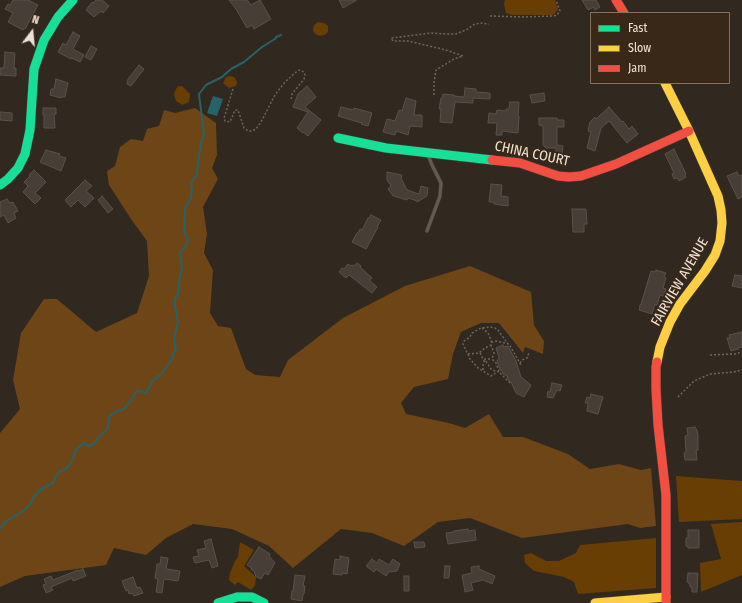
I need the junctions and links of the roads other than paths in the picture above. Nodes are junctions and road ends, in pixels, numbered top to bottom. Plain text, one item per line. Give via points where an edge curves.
1 (73, 0) edge
2 (616, 0) edge
3 (623, 12) edge
4 (666, 84) edge
5 (689, 131) junction
6 (338, 138) dead end
7 (428, 153) junction
8 (0, 185) edge
9 (427, 231) dead end
10 (666, 600) edge
11 (218, 603) edge
12 (264, 603) edge
13 (595, 603) edge

1 - 8 street via 58,17 44,40 34,69 26,154 18,168
2 - 3 street
4 - 5 street, FAIRVIEW AVENUE
5 - 7 street, CHINA COURT via 616,164 581,176 558,176 520,163
5 - 10 street, FAIRVIEW AVENUE via 718,196 722,231 715,255 670,322 656,367 658,425 666,494
6 - 7 street, CHINA COURT
7 - 9 lane via 441,183 440,196
10 - 13 street
11 - 12 street via 237,597 252,597

